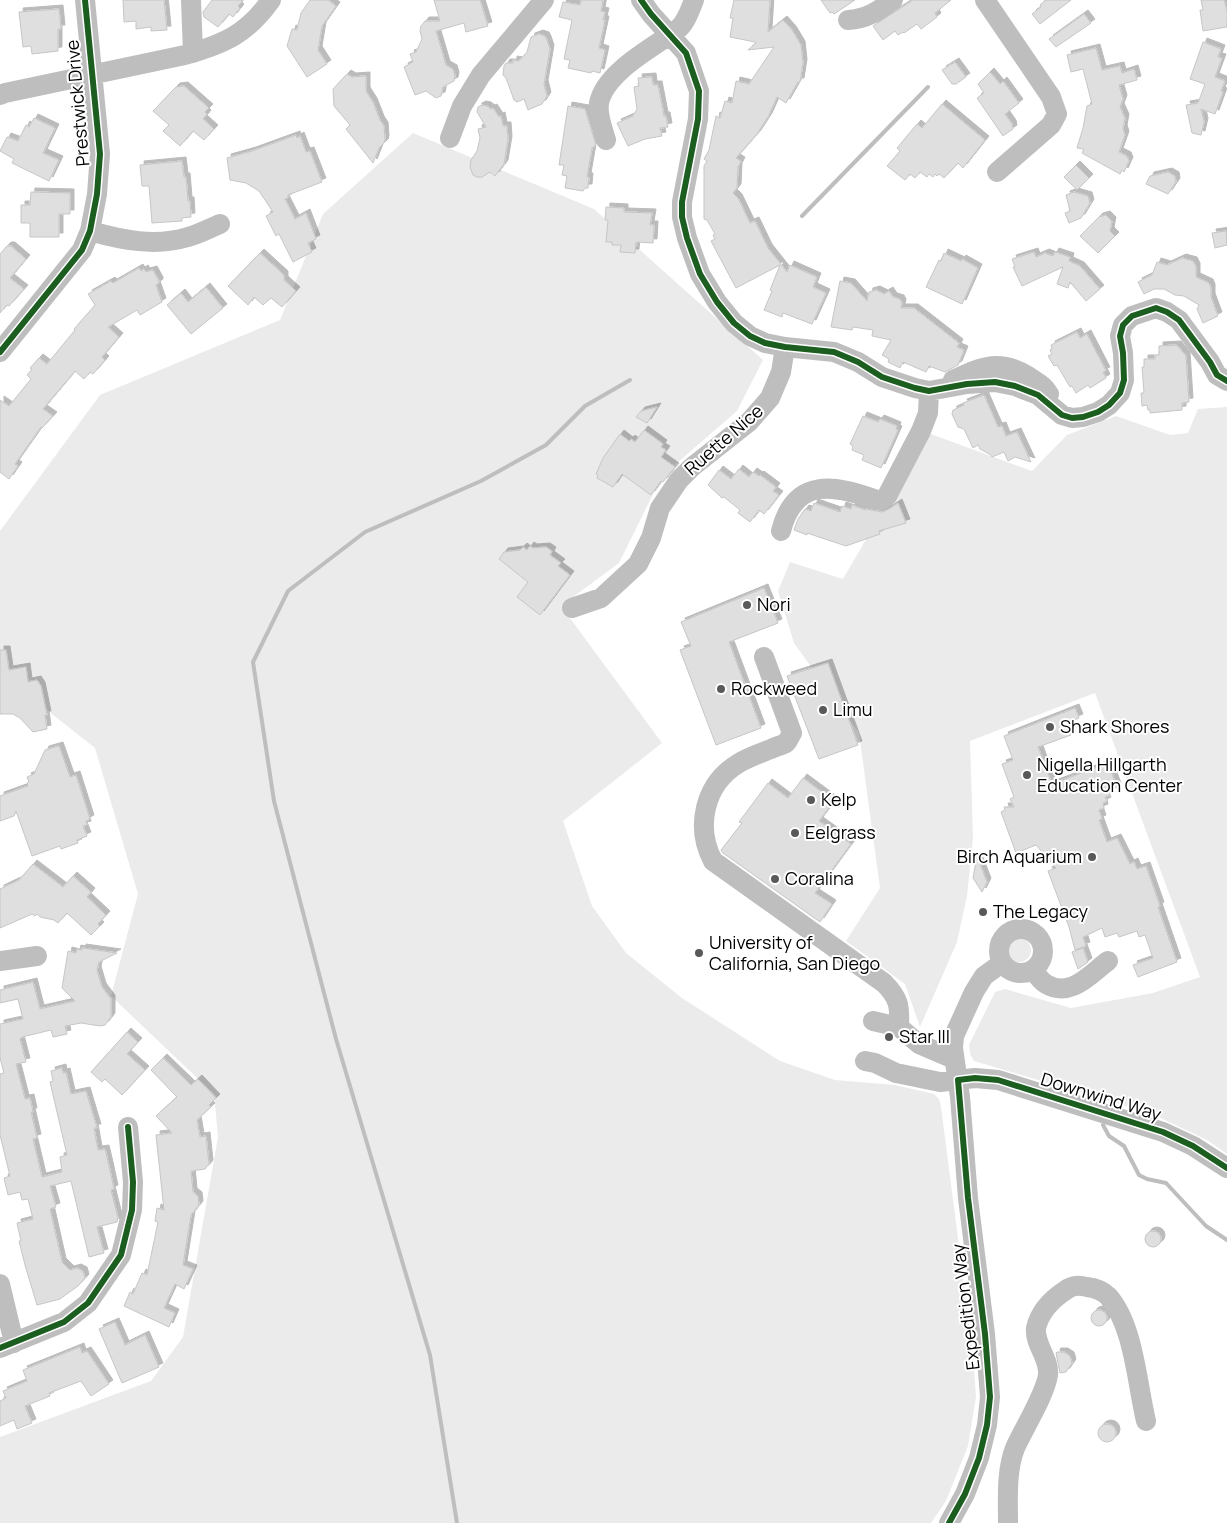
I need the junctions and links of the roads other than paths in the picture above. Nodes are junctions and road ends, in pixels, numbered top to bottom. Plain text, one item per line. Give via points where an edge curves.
1 (84, 0) edge
2 (191, 0) edge
3 (271, 0) edge
4 (544, 0) edge
5 (641, 0) edge
6 (694, 0) edge
7 (893, 0) edge
8 (985, 0) edge
9 (848, 20) dead end
10 (670, 34) junction
11 (193, 52) junction
12 (91, 75) junction
13 (0, 95) edge
14 (450, 138) dead end
15 (606, 140) dead end
16 (997, 172) dead end
17 (220, 224) dead end
18 (90, 232) junction
19 (785, 347) junction
20 (0, 352) edge
21 (1219, 364) edge
22 (1227, 381) edge
23 (929, 391) junction
24 (781, 531) dead end
25 (572, 608) dead end
26 (764, 657) dead end
27 (37, 956) dead end
28 (0, 961) edge
29 (1108, 961) dead end
30 (1002, 963) junction
31 (1033, 970) junction
32 (873, 1021) dead end
33 (900, 1027) junction
34 (954, 1059) junction
35 (865, 1061) dead end
36 (958, 1080) junction
37 (128, 1127) dead end
38 (1227, 1168) edge
39 (0, 1284) edge
40 (7, 1345) edge
41 (1146, 1421) dead end
42 (949, 1523) edge
43 (1008, 1523) edge

1 - 12 street, Prestwick Drive
2 - 11 street
3 - 11 street via 260,16 242,31 214,47
4 - 14 street via 481,75 462,106
5 - 10 street
6 - 10 street via 688,15
7 - 9 street via 874,15
8 - 16 street via 1051,97 1057,114 1052,125
10 - 15 street via 624,67 602,93 599,104
10 - 19 street via 686,53 699,91 698,119 682,217 700,274 734,323 765,344
11 - 12 street
12 - 13 street
12 - 18 street, Prestwick Drive via 100,154
17 - 18 street via 188,237 158,242 125,240
18 - 20 street, Prestwick Drive via 82,250
19 - 23 street via 834,352 882,377
19 - 25 street, Ruette Nice via 781,372 770,398 749,422 679,480 660,508 651,538 638,564 601,598
21 - 22 street via 1217,375
21 - 23 street via 1179,320 1156,308 1132,316 1123,325 1120,336 1124,380 1120,393 1098,412 1072,418 1062,415 1045,387 1011,367 989,365
23 - 24 street via 928,413 887,496 877,500 826,487 812,491 796,499 789,508
26 - 33 street via 792,733 786,742 738,764 711,793 704,811 707,850 714,862 884,982 897,999
27 - 28 street
29 - 31 street via 1081,984 1071,987 1058,988 1046,984
30 - 31 street via 1012,972
30 - 31 street via 1000,941 1011,930 1026,929 1039,936 1042,943 1042,958
30 - 34 street, Expedition Way via 984,976 974,992 954,1036
32 - 33 street
33 - 34 street via 919,1044
34 - 36 street, Expedition Way
35 - 36 street, Downwind Way via 904,1075 940,1082
36 - 38 street, Downwind Way via 998,1080 1163,1132 1193,1146
36 - 42 street, Expedition Way via 990,1397 988,1425 979,1458
37 - 40 street via 132,1210 121,1256 88,1303 64,1322
39 - 40 street
41 - 43 street via 1131,1343 1107,1294 1080,1285 1055,1297 1045,1308 1036,1330 1048,1375 1011,1462

